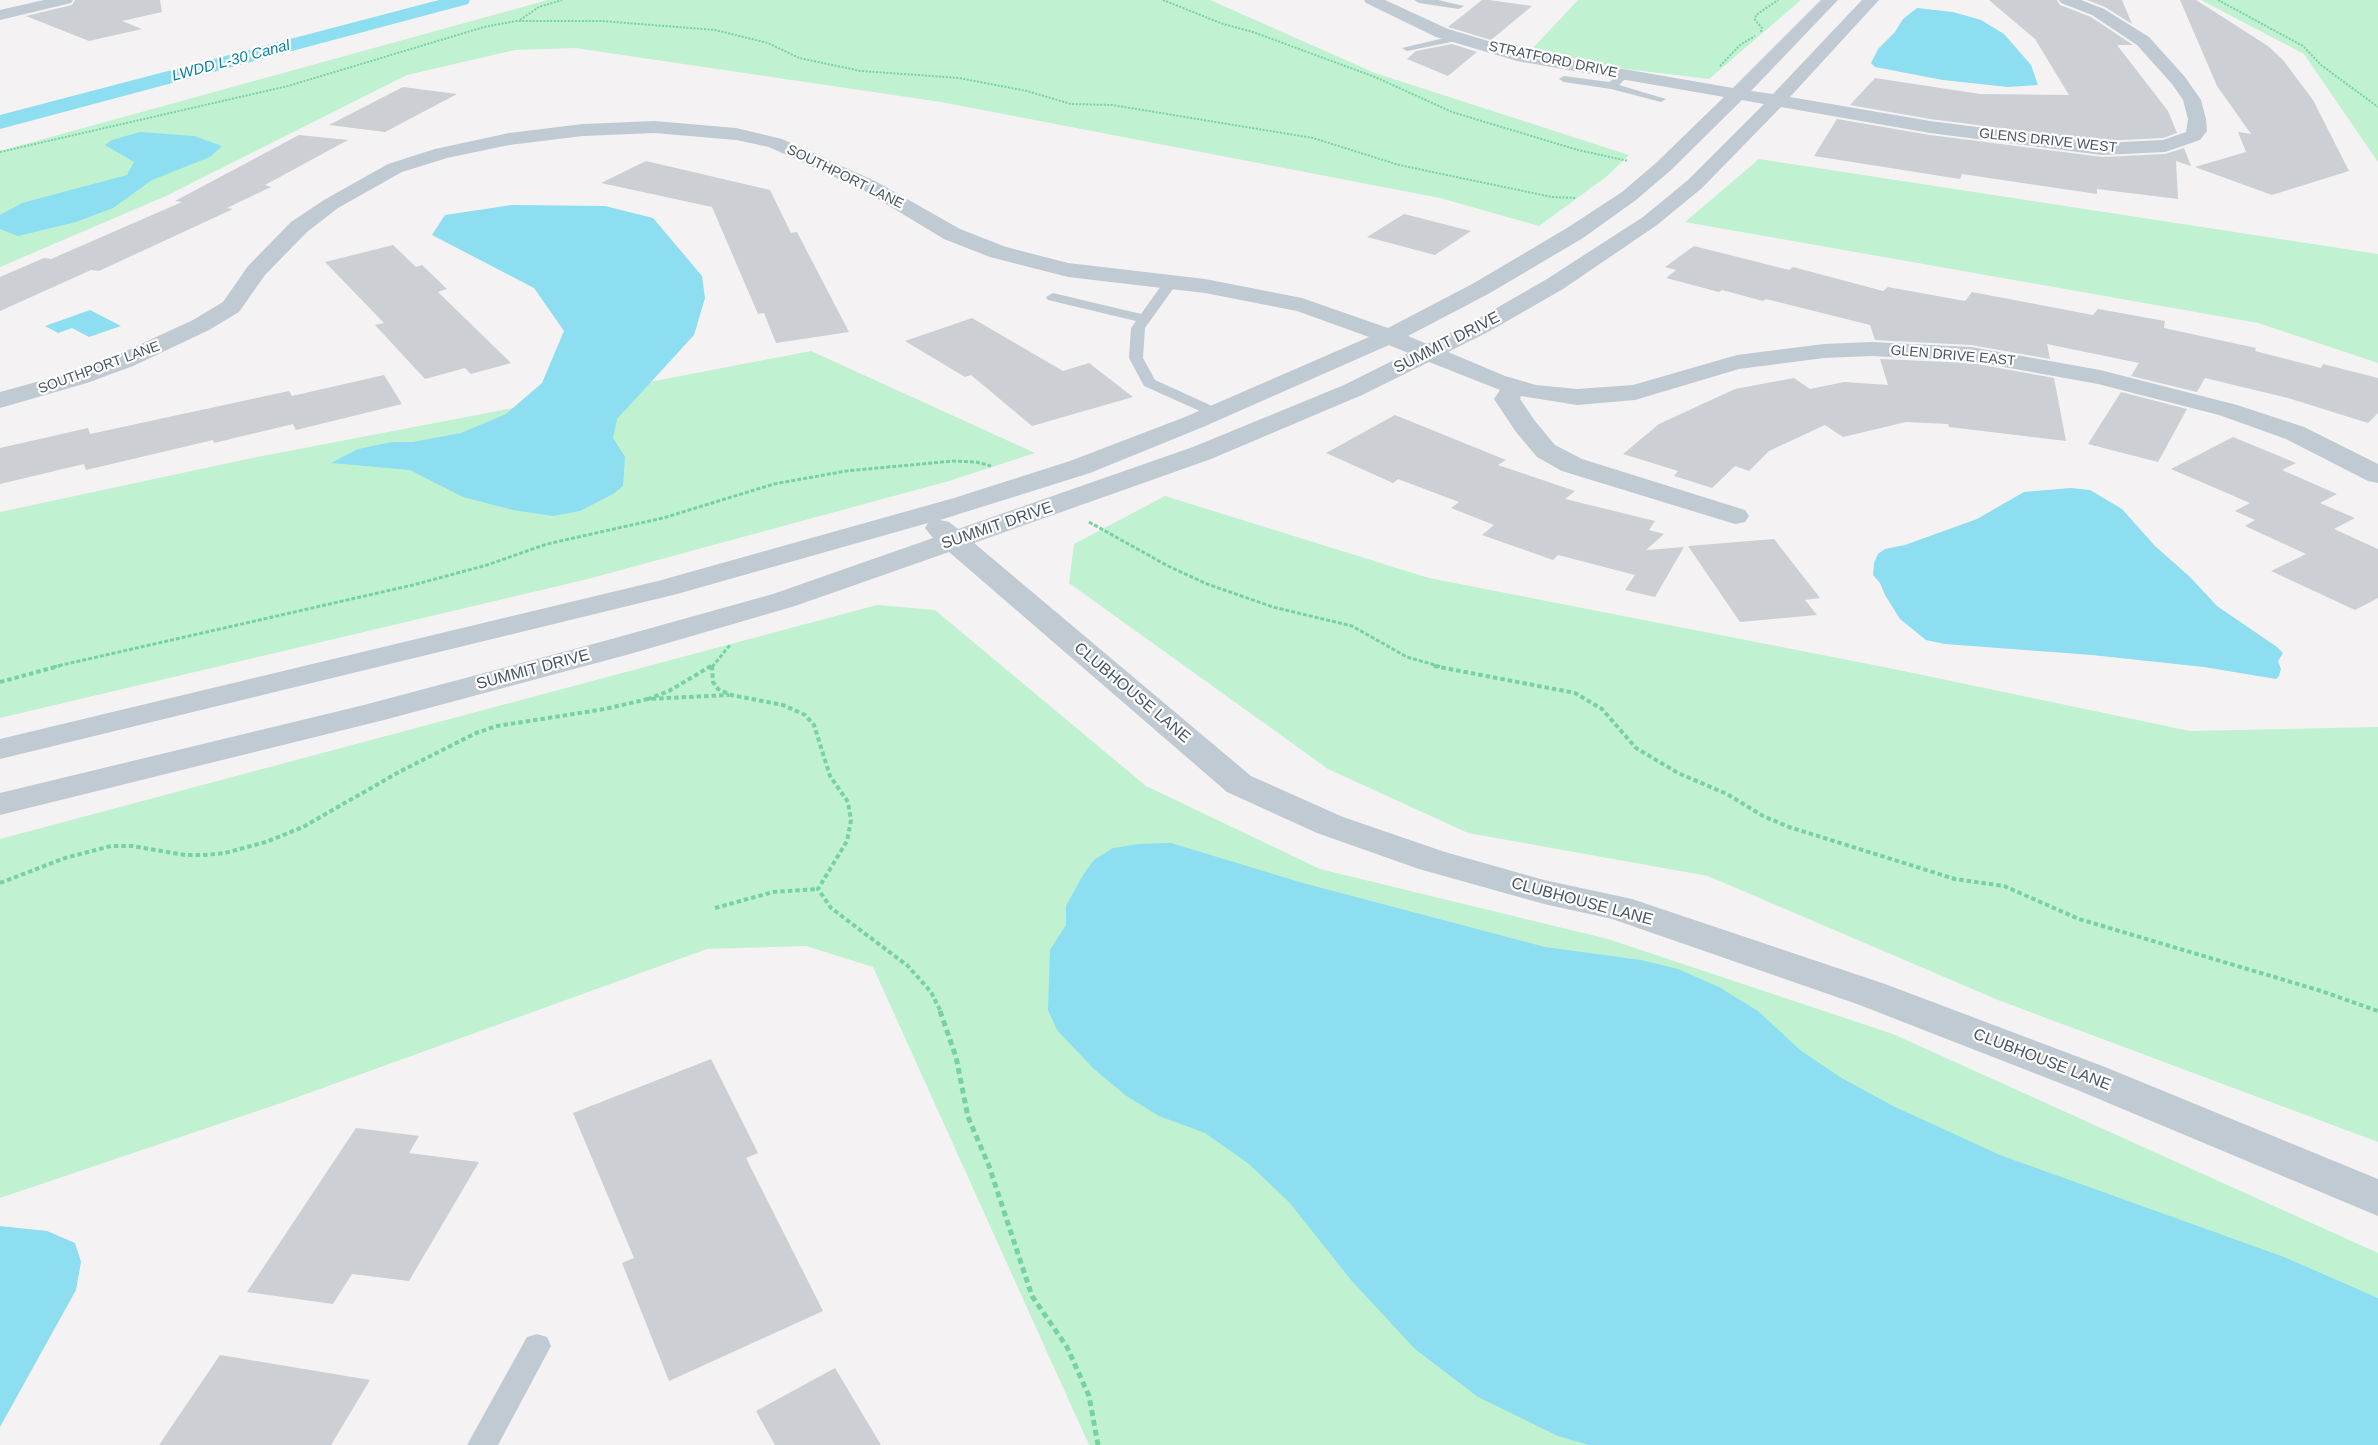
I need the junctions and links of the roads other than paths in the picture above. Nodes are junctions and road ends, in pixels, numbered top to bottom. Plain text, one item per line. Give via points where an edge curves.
1 (64, 0) edge
2 (1419, 0) edge
3 (1830, 0) edge
4 (1871, 0) edge
5 (2067, 0) edge
6 (1377, 1) edge
7 (1459, 6) dead end
8 (0, 15) edge
9 (1457, 38) junction
10 (1407, 48) dead end
11 (1564, 79) dead end
12 (1618, 80) junction
13 (1738, 94) junction
14 (1661, 99) dead end
15 (1776, 101) junction
16 (1171, 282) junction
17 (1053, 297) dead end
18 (1144, 319) junction
19 (1388, 337) junction
20 (1429, 354) junction
21 (1514, 387) junction
22 (0, 400) edge
23 (1216, 412) junction
24 (2378, 475) edge
25 (924, 516) junction
26 (1735, 516) dead end
27 (954, 541) junction
28 (0, 749) edge
29 (0, 804) edge
30 (2378, 1198) edge
31 (537, 1346) dead end
32 (482, 1445) edge

1 - 8 street
2 - 7 lane
3 - 13 street, SUMMIT DRIVE
4 - 15 street, SUMMIT DRIVE
5 - 15 street, GLENS DRIVE WEST via 2098,12 2143,41 2192,100 2197,119 2193,136 2165,146 2102,149 1941,129
6 - 9 street, STRATFORD DRIVE via 1410,20
9 - 10 lane
9 - 12 street, STRATFORD DRIVE
11 - 12 lane
12 - 13 street, STRATFORD DRIVE
12 - 14 lane
13 - 15 street, GLENS DRIVE WEST
13 - 19 street, SUMMIT DRIVE via 1629,196 1482,288
15 - 20 street, SUMMIT DRIVE via 1695,184 1650,221 1555,284
16 - 18 lane
16 - 19 street, SOUTHPORT LANE via 1302,305
16 - 22 street, SOUTHPORT LANE via 1068,270 998,252 952,234 921,213 842,172 765,140 672,128 583,130 473,146 395,168 299,227 256,271 231,307 201,325 124,361
17 - 18 lane
18 - 23 lane via 1138,328 1137,358 1149,383
19 - 20 street, GLEN DRIVE EAST
19 - 23 street, SUMMIT DRIVE
20 - 21 street, GLEN DRIVE EAST
20 - 27 street, SUMMIT DRIVE via 1202,453
21 - 24 street, GLEN DRIVE EAST via 1555,395 1598,397 1635,392 1697,372 1779,355 1871,349 1971,354 2090,375 2228,410 2295,433
21 - 26 street via 1507,399 1546,451 1572,465
23 - 25 street, SUMMIT DRIVE via 1080,467
25 - 27 street, CLUBHOUSE LANE
25 - 28 street, SUMMIT DRIVE via 666,588
27 - 29 street, SUMMIT DRIVE via 784,600 619,647 372,713
27 - 30 street, CLUBHOUSE LANE via 1239,784 1330,825 1432,861 1619,909 1871,994 2090,1078
31 - 32 lane

